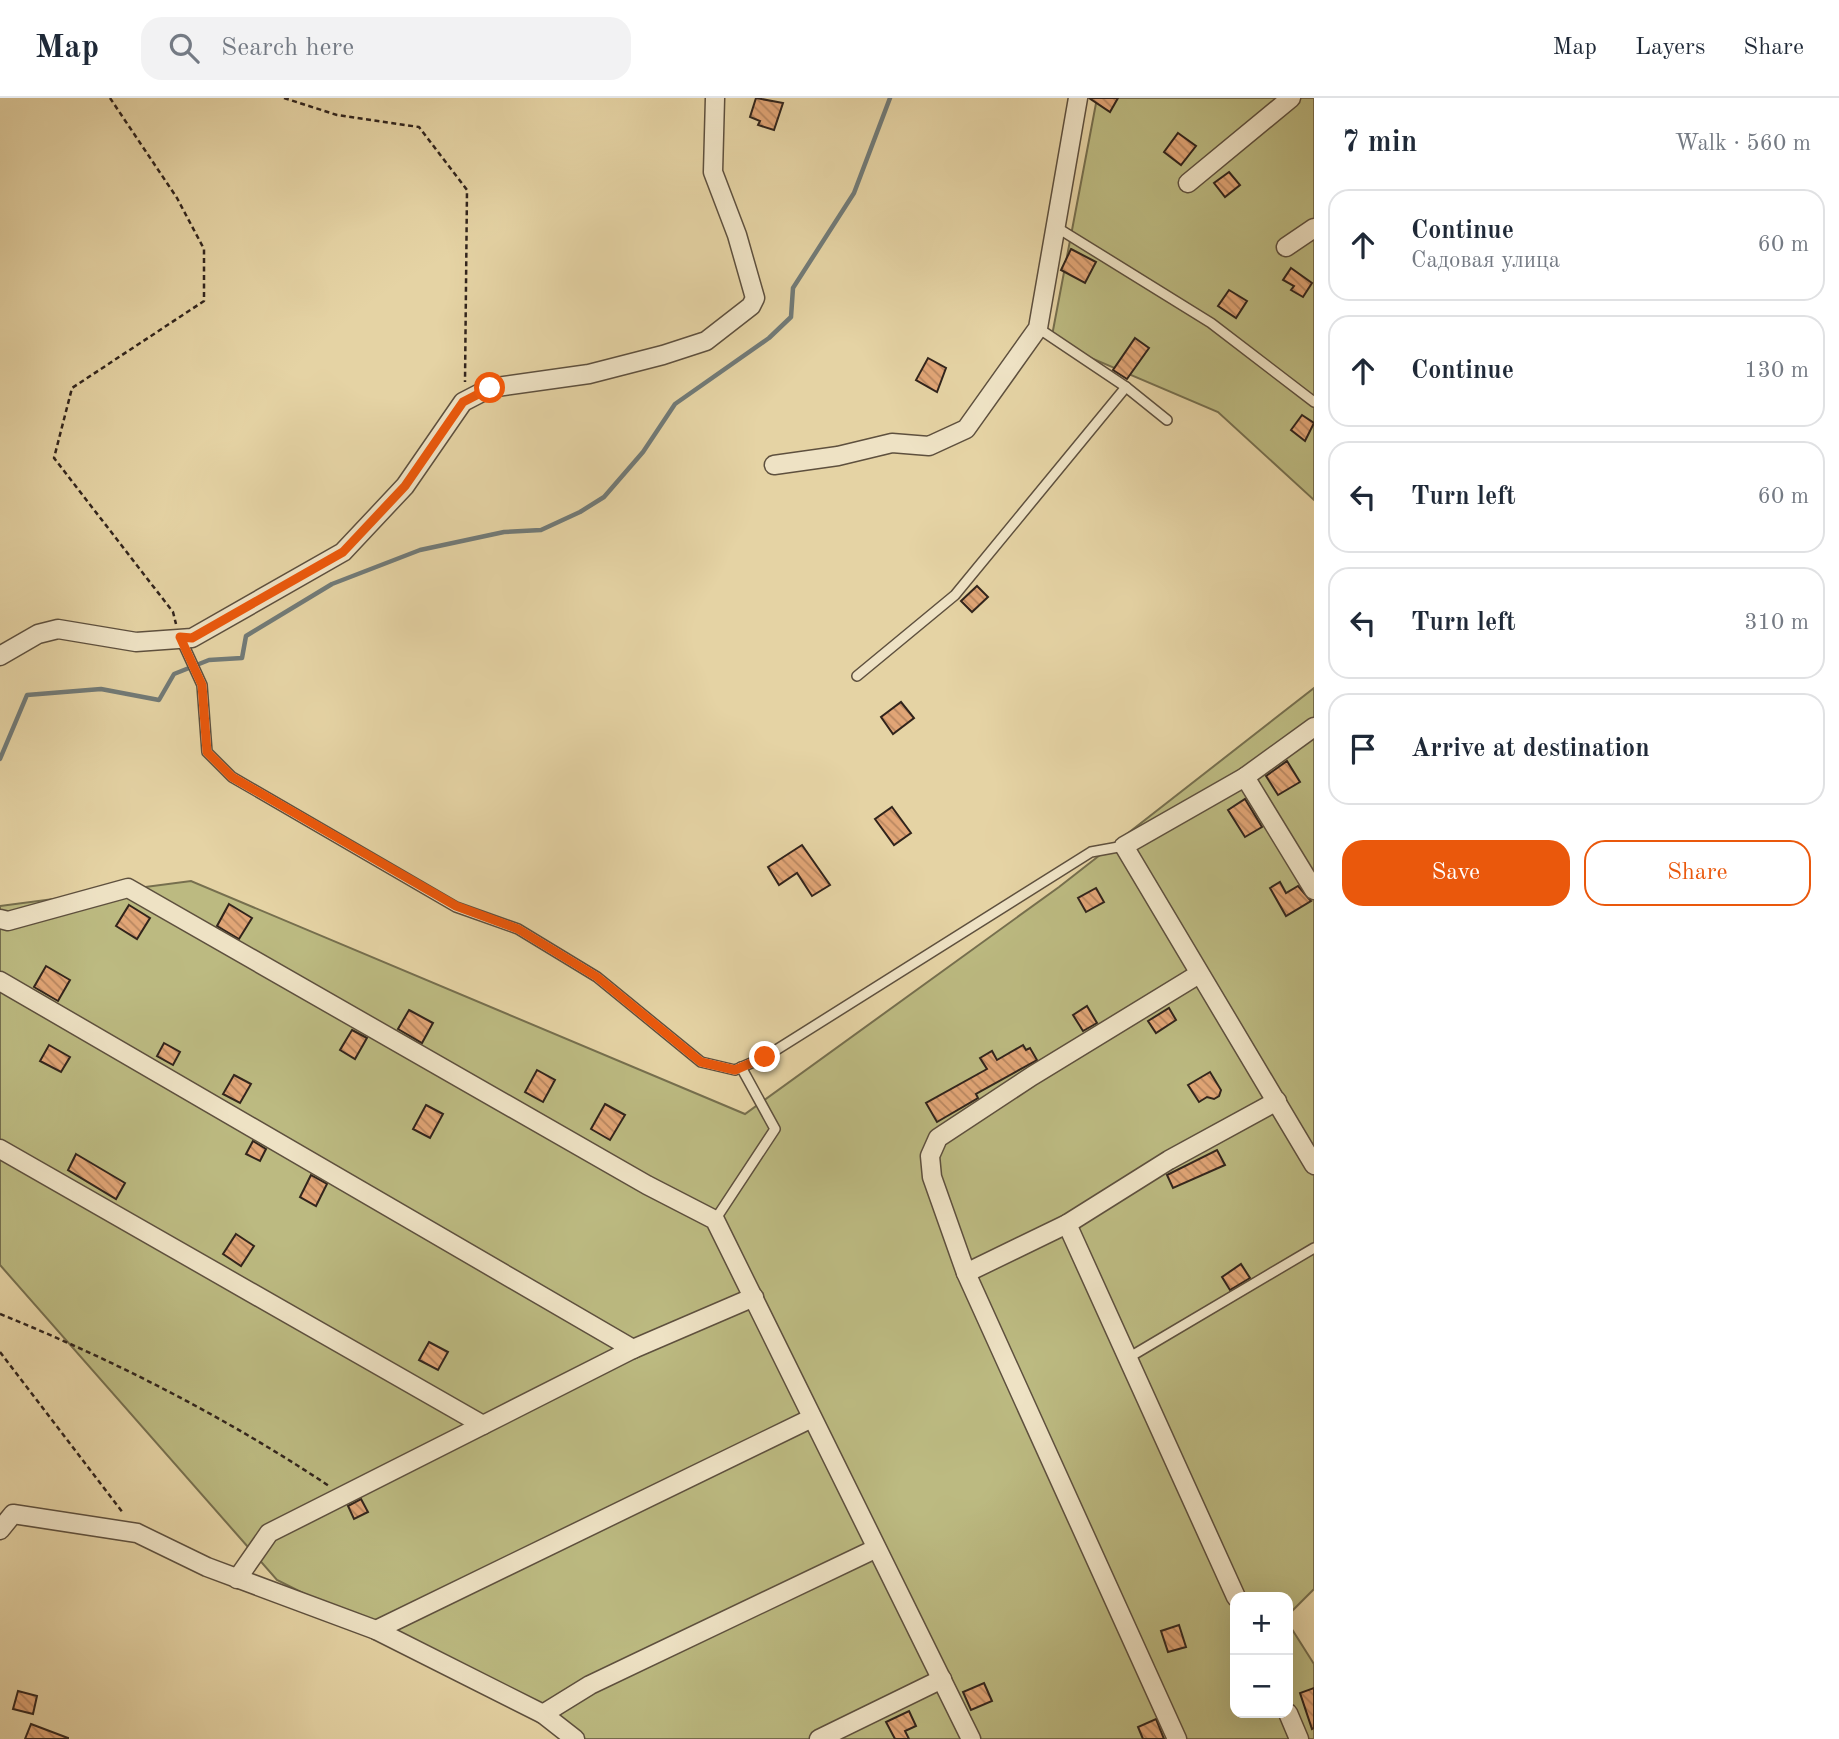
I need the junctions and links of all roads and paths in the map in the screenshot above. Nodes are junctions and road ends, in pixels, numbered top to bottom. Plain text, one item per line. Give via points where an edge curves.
1 (110, 98) edge
2 (284, 98) edge
3 (715, 98) edge
4 (1078, 98) edge
5 (1291, 98) edge
6 (1188, 183) dead end
7 (1056, 227) junction
8 (1314, 228) edge
9 (1286, 247) dead end
10 (1038, 328) junction
11 (1126, 387) junction
12 (463, 402) junction
13 (1314, 402) edge
14 (1167, 420) dead end
15 (774, 465) dead end
16 (180, 637) junction
17 (0, 656) edge
18 (857, 676) dead end
19 (1314, 727) edge
20 (1245, 777) junction
21 (1124, 846) junction
22 (1314, 890) edge
23 (0, 919) edge
24 (1199, 974) junction
25 (0, 981) edge
26 (741, 1068) junction
27 (1277, 1101) junction
28 (0, 1149) edge
29 (1314, 1165) edge
30 (715, 1220) junction
31 (1067, 1224) junction
32 (1314, 1248) edge
33 (966, 1273) junction
34 (754, 1297) junction
35 (0, 1314) edge
36 (634, 1349) junction
37 (0, 1352) edge
38 (1128, 1358) junction
39 (812, 1418) junction
40 (483, 1425) junction
41 (344, 1495) junction
42 (0, 1530) edge
43 (137, 1533) junction
44 (875, 1549) junction
45 (237, 1579) junction
46 (1234, 1592) edge
47 (376, 1630) junction
48 (942, 1679) junction
49 (543, 1714) junction
50 (1290, 1718) edge
51 (575, 1739) edge
52 (819, 1739) edge
53 (971, 1739) edge
54 (1177, 1739) edge
55 (1300, 1739) edge

1 - 16 path via 177,198 204,249 204,301 72,388 54,458 173,612
2 - 12 path via 337,115 419,127 467,190
3 - 12 street via 713,172 737,234 755,303 706,341 589,374 490,388
4 - 7 street
5 - 6 street
7 - 10 street
7 - 13 lane via 1211,323
8 - 9 street
10 - 11 lane
10 - 15 street via 966,429 929,446 892,443
11 - 14 lane
11 - 18 lane via 955,595
12 - 16 street via 405,486 343,552 192,638
16 - 17 street via 136,642 58,629 37,634
16 - 26 lane via 202,685 207,752 232,777 456,906 518,929 597,977 701,1062
19 - 20 street
20 - 21 street
20 - 22 street
21 - 24 street
21 - 26 lane via 1091,852
23 - 30 street via 8,921 128,888
24 - 27 street
24 - 33 street via 938,1138 930,1156 932,1177
25 - 36 street
26 - 30 lane via 775,1129
27 - 29 street
27 - 31 street via 1169,1160
28 - 40 street
30 - 34 street
31 - 33 street
31 - 38 street
32 - 38 lane
33 - 54 street
34 - 36 street
34 - 39 street
35 - 41 path via 260,1440
36 - 40 street
37 - 43 path
38 - 46 street
39 - 44 street
39 - 47 street
40 - 41 street
41 - 45 street via 269,1533
42 - 43 street via 13,1514
43 - 45 street
44 - 48 street
44 - 49 street via 590,1685
45 - 47 street
47 - 49 street
48 - 52 street
48 - 53 street
49 - 51 street
50 - 55 street

